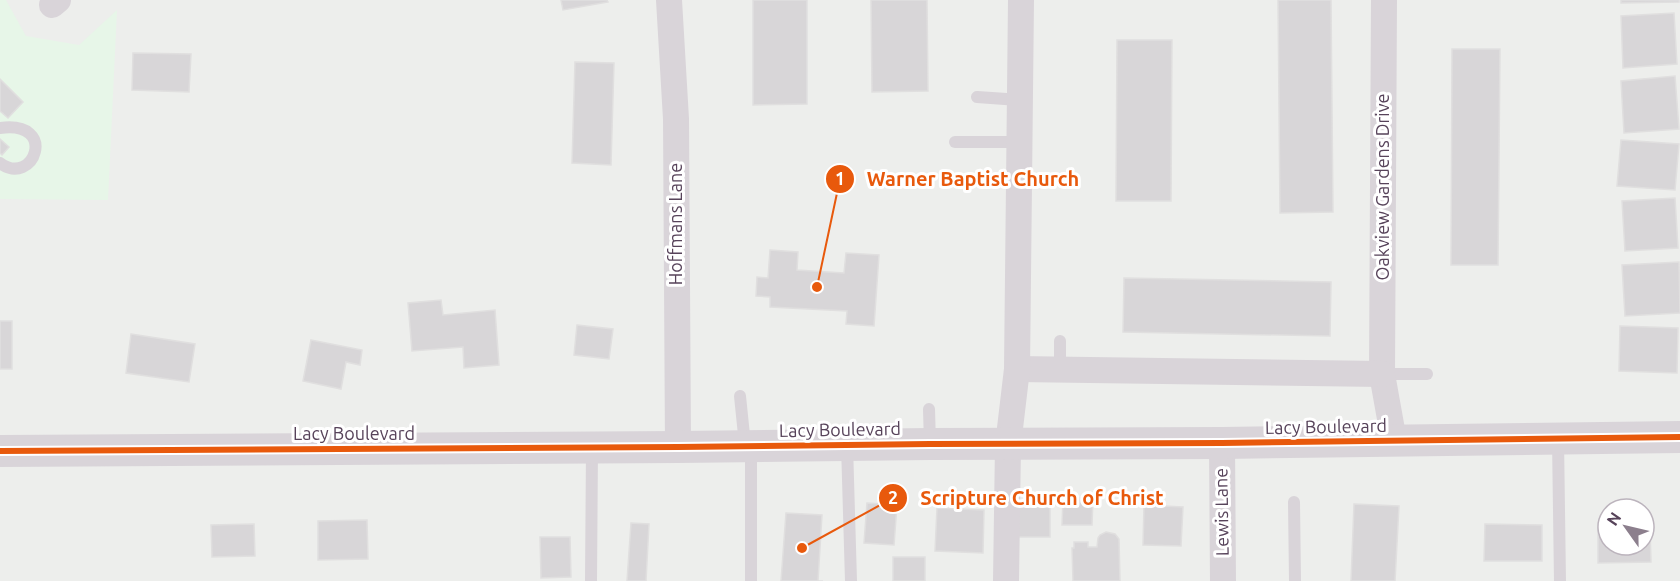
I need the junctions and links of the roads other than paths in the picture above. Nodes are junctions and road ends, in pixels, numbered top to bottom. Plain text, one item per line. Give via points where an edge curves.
1 (669, 0) edge
2 (1020, 0) edge
3 (1384, 0) edge
4 (977, 97) dead end
5 (1020, 100) junction
6 (0, 128) edge
7 (955, 142) dead end
8 (1019, 142) junction
9 (0, 164) edge
10 (1060, 341) dead end
11 (1017, 369) junction
12 (1060, 369) junction
13 (1382, 374) junction
14 (1427, 374) dead end
15 (740, 396) dead end
16 (929, 409) dead end
17 (1680, 437) edge
18 (1558, 438) junction
19 (1394, 441) junction
20 (1222, 443) junction
21 (930, 444) junction
22 (846, 445) junction
23 (1008, 445) junction
24 (748, 446) junction
25 (678, 447) junction
26 (592, 448) junction
27 (0, 451) edge
28 (1294, 502) dead end
29 (591, 581) edge
30 (751, 581) edge
31 (850, 581) edge
32 (1006, 581) edge
33 (1223, 581) edge
34 (1295, 581) edge
35 (1560, 581) edge

1 - 25 street, Hoffmans Lane via 676,119
2 - 5 street
3 - 13 street, Oakview Gardens Drive
4 - 5 lane
5 - 8 street
6 - 9 lane via 12,126 29,132 36,140 36,150 33,160 24,167 15,170
7 - 8 lane
8 - 11 street
10 - 12 lane
11 - 12 street
11 - 23 street
12 - 13 street
13 - 14 lane
13 - 19 street, Oakview Gardens Drive
15 - 24 lane
16 - 21 lane
17 - 18 street, Lacy Boulevard
18 - 19 street, Lacy Boulevard
18 - 35 lane
19 - 20 street, Lacy Boulevard
20 - 23 street, Lacy Boulevard
20 - 33 street, Lewis Lane
21 - 22 street, Lacy Boulevard
21 - 23 street, Lacy Boulevard
22 - 24 street, Lacy Boulevard
22 - 31 lane
23 - 32 street
24 - 25 street, Lacy Boulevard
24 - 30 lane
25 - 26 street, Lacy Boulevard
26 - 27 street, Lacy Boulevard
26 - 29 lane
28 - 34 lane

